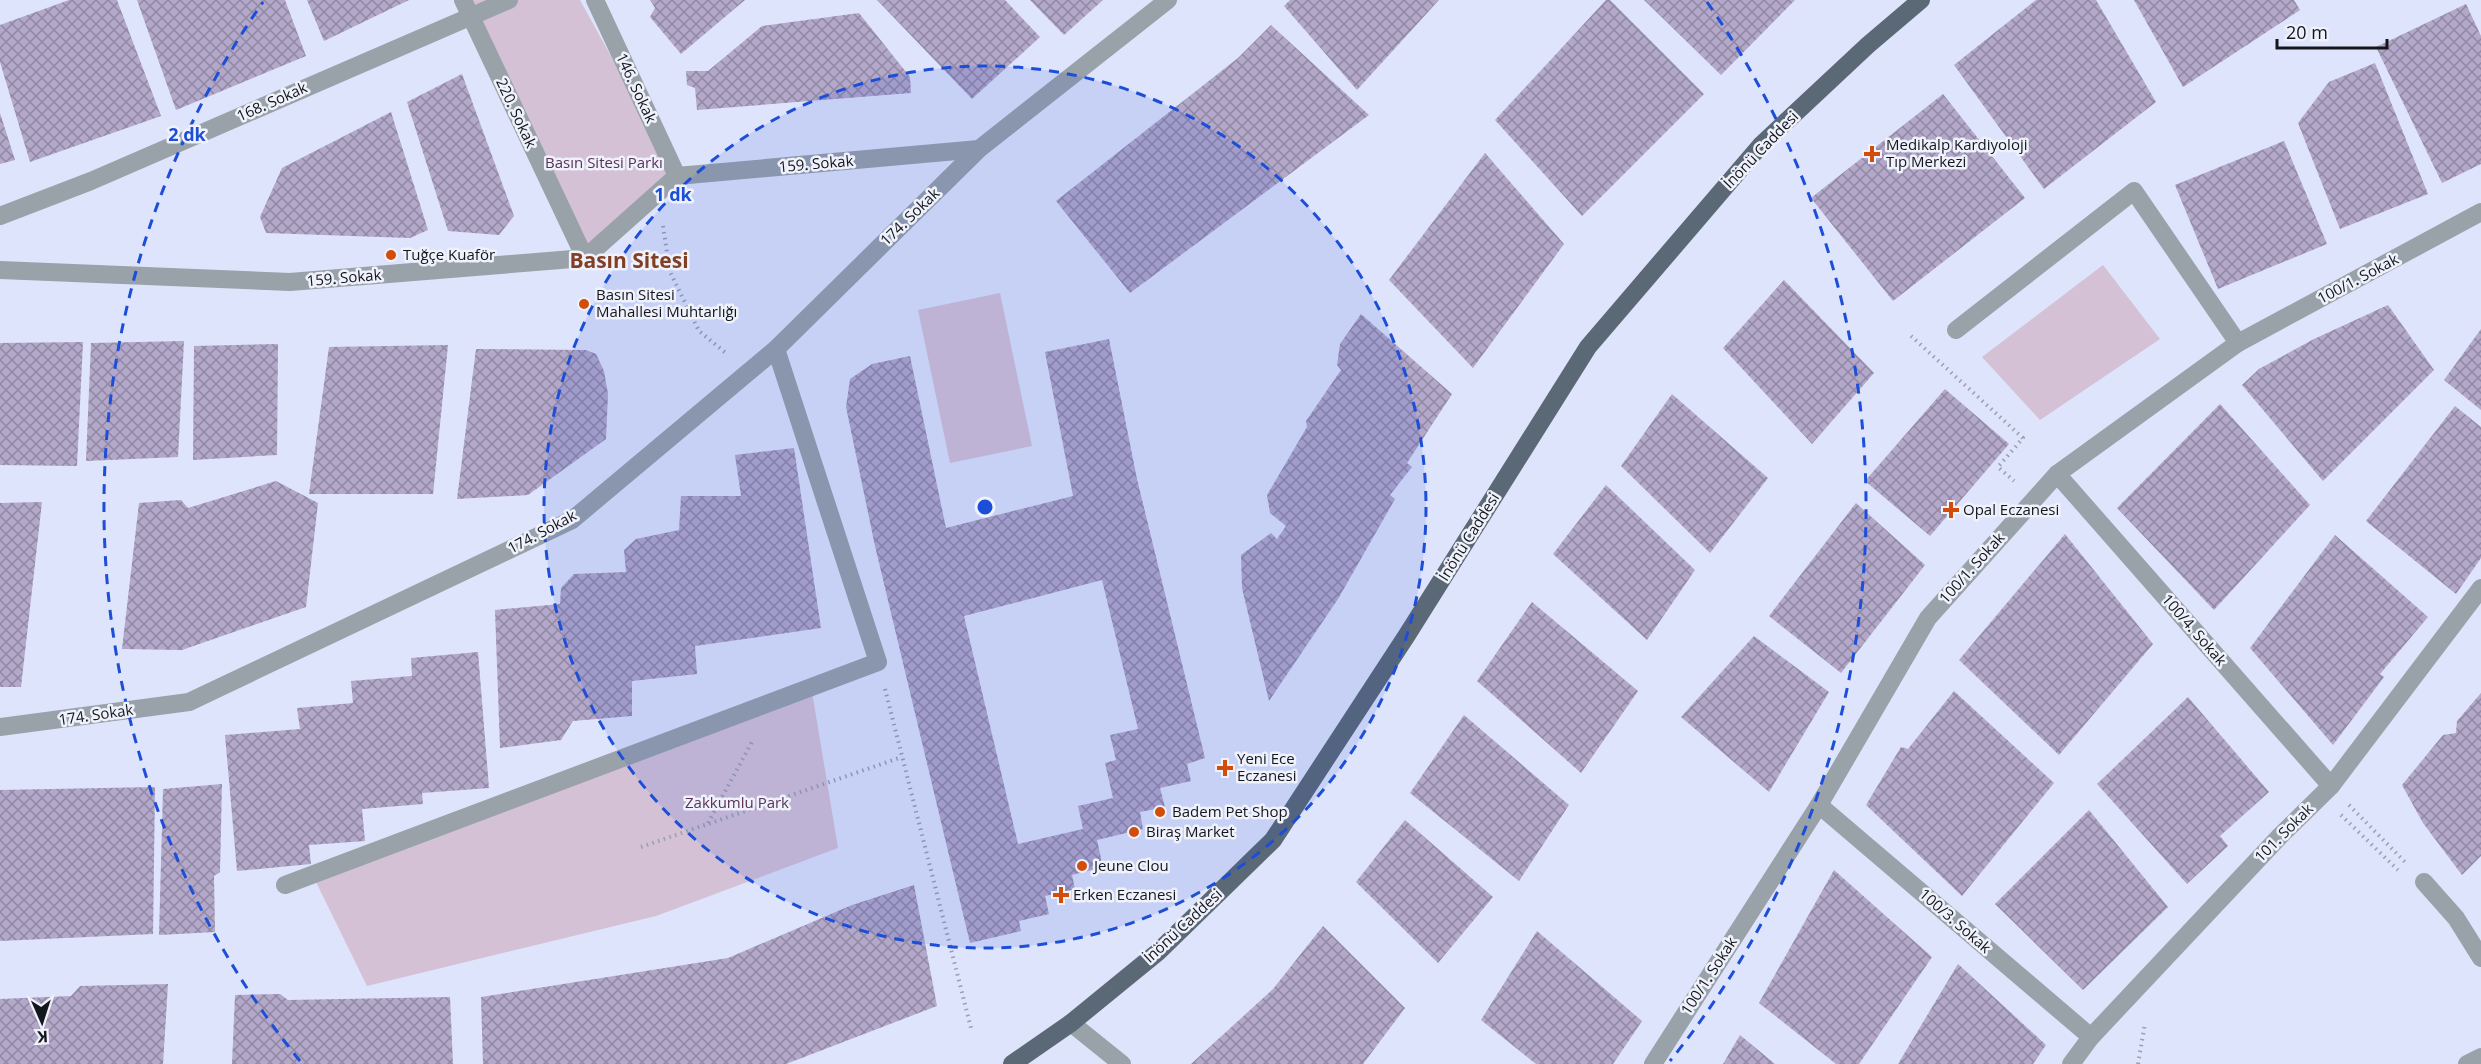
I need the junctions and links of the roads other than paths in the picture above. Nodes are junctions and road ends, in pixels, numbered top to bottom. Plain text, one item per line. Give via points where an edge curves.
1 (509, 0) edge
2 (595, 0) edge
3 (1168, 0) edge
4 (1921, 0) edge
5 (466, 8) edge
6 (980, 150) junction
7 (677, 176) junction
8 (2481, 212) edge
9 (0, 216) edge
10 (585, 258) junction
11 (0, 270) edge
12 (1956, 330) dead end
13 (2238, 343) junction
14 (776, 349) junction
15 (2057, 474) junction
16 (2481, 588) edge
17 (0, 727) edge
18 (2331, 786) junction
19 (1819, 805) junction
20 (2424, 882) road end
21 (285, 885) dead end
22 (2481, 958) edge
23 (1071, 1023) junction
24 (2091, 1037) junction
25 (2481, 1057) edge
26 (1012, 1064) edge
27 (1122, 1064) edge
28 (1653, 1064) edge
29 (2072, 1064) edge
30 (2467, 1064) edge

1 - 5 street, 168. Sokak
2 - 7 street, 146. Sokak
3 - 6 street, 174. Sokak
4 - 23 main road, İnönü Caddesi via 1761,145 1588,347 1273,840 1158,952
5 - 9 street, 168. Sokak via 91,181
5 - 10 street, 220. Sokak
6 - 7 street, 159. Sokak
6 - 14 street, 174. Sokak
7 - 10 street
8 - 13 street, 100/1. Sokak
10 - 11 street, 159. Sokak via 290,282
12 - 13 street via 2134,191
13 - 15 street, 100/1. Sokak
14 - 17 street, 174. Sokak via 572,520 189,702
14 - 21 street via 878,662
15 - 18 street, 100/4. Sokak
15 - 19 street, 100/1. Sokak via 1928,618
16 - 18 street, 101. Sokak
18 - 24 street, 101. Sokak
19 - 24 street, 100/3. Sokak
19 - 28 street, 100/1. Sokak
20 - 22 street via 2456,918
23 - 26 main road, İnönü Caddesi
23 - 27 street
24 - 29 street, 101. Sokak
25 - 30 street

